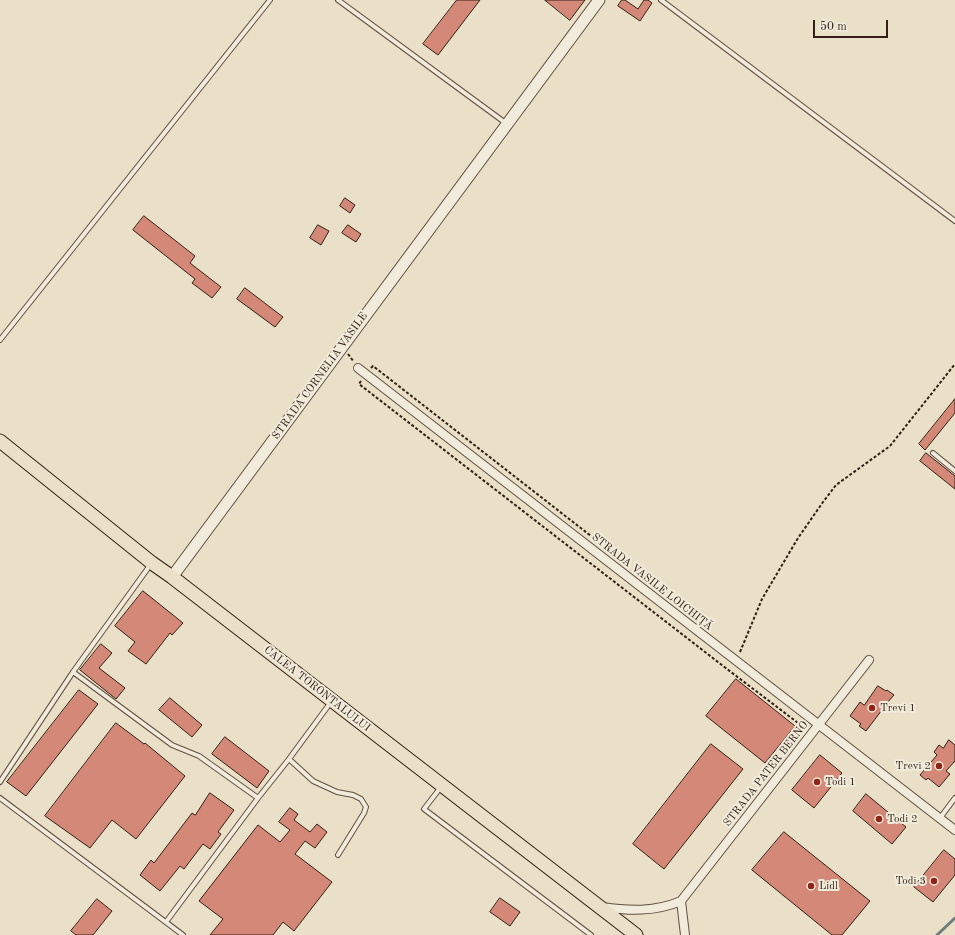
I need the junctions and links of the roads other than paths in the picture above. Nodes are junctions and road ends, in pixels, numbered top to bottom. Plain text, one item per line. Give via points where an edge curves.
1 (270, 0) edge
2 (338, 0) edge
3 (599, 0) edge
4 (661, 0) edge
5 (507, 124) junction
6 (955, 221) edge
7 (0, 340) edge
8 (358, 368) road end
9 (0, 441) edge
10 (933, 453) dead end
11 (955, 471) edge
12 (152, 563) junction
13 (172, 577) junction
14 (869, 660) dead end
15 (73, 672) junction
16 (332, 701) junction
17 (818, 725) junction
18 (289, 760) junction
19 (0, 782) edge
20 (442, 786) junction
21 (0, 798) edge
22 (258, 798) junction
23 (955, 798) edge
24 (939, 818) junction
25 (955, 830) edge
26 (338, 855) dead end
27 (681, 901) junction
28 (599, 906) junction
29 (166, 922) junction
30 (183, 935) edge
31 (591, 935) edge
32 (636, 935) edge
33 (685, 935) edge

1 - 7 lane
2 - 5 lane
3 - 5 street, STRADA CORNELIA VASILE
4 - 6 lane
5 - 13 street, STRADA CORNELIA VASILE
8 - 17 street, STRADA VASILE LOICHIȚĂ
9 - 12 main road, CALEA TORONTALULUI
10 - 11 lane
12 - 13 main road, CALEA TORONTALULUI
12 - 15 lane
13 - 16 main road, CALEA TORONTALULUI
14 - 17 street, STRADA PATER BERNO
15 - 19 lane
15 - 22 lane via 172,745 199,756
16 - 18 lane
16 - 20 main road, CALEA TORONTALULUI
17 - 24 street, STRADA VASILE LOICHIȚĂ
17 - 27 street, STRADA PATER BERNO
18 - 22 lane
18 - 26 lane via 313,781 337,792 353,795 361,799 366,807
20 - 28 main road, CALEA TORONTALULUI
20 - 31 lane via 424,809
21 - 29 lane
22 - 29 lane
23 - 24 lane
24 - 25 street, STRADA VASILE LOICHIȚĂ
27 - 28 street via 649,910
27 - 33 street
28 - 32 main road, CALEA TORONTALULUI
29 - 30 lane

